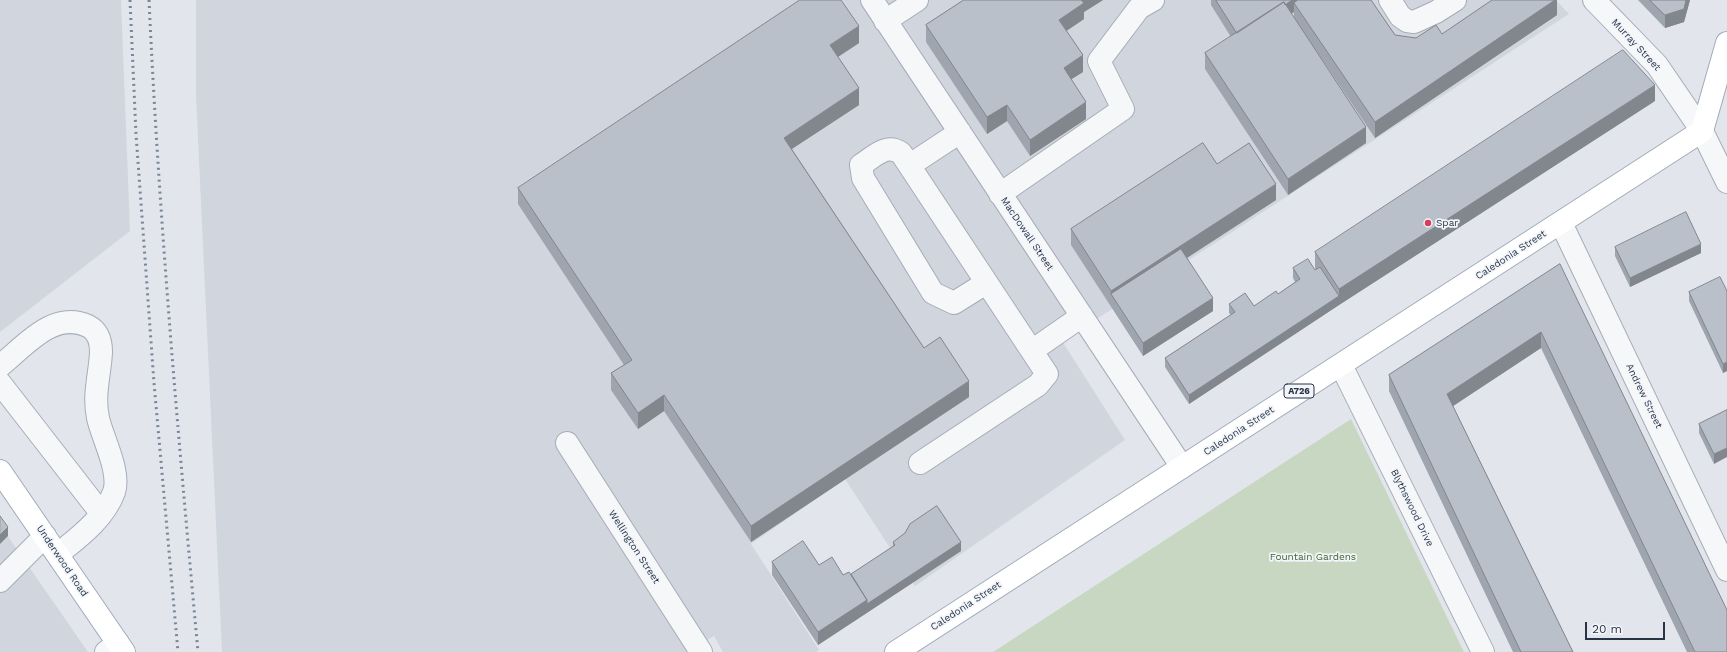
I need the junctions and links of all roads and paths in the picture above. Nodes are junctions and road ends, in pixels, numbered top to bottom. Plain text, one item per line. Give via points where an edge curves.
1 (872, 0) edge
2 (917, 0) edge
3 (1153, 0) edge
4 (1390, 0) edge
5 (1455, 0) edge
6 (1594, 0) edge
7 (885, 21) junction
8 (1727, 43) edge
9 (1702, 131) junction
10 (960, 132) junction
11 (910, 165) junction
12 (1727, 182) edge
13 (1000, 194) junction
14 (1561, 223) junction
15 (986, 283) junction
16 (1082, 316) junction
17 (1032, 350) junction
18 (1341, 365) junction
19 (0, 366) edge
20 (0, 383) edge
21 (567, 443) dead end
22 (920, 463) dead end
23 (1182, 467) junction
24 (0, 471) edge
25 (101, 513) junction
26 (45, 536) junction
27 (58, 554) junction
28 (1727, 570) edge
29 (0, 581) edge
30 (116, 649) edge
31 (701, 652) edge
32 (896, 652) edge
33 (1484, 652) edge

1 - 7 street, MacDowall Street
2 - 7 street
3 - 13 street via 1139,8 1099,62 1123,109
4 - 5 street via 1400,16 1414,22
6 - 9 street, Murray Street via 1657,65
7 - 10 street, MacDowall Street
8 - 9 main road
9 - 12 street, Murray Street
9 - 14 main road, Caledonia Street / A726
10 - 11 street
10 - 13 street, MacDowall Street
11 - 15 street
11 - 15 street via 901,153 887,148 861,165 863,178 933,293 954,303
13 - 16 street, MacDowall Street
14 - 18 main road, Caledonia Street / A726
14 - 28 street, Andrew Street
15 - 17 street
16 - 17 street
16 - 23 street, MacDowall Street
17 - 22 street via 1047,374 1038,385
18 - 23 main road, Caledonia Street / A726
18 - 33 street, Blythswood Drive
19 - 25 street via 46,328 60,322 84,324 91,327 98,336 101,352 96,397 98,419 115,478 114,490
20 - 25 street
21 - 31 street, Wellington Street
23 - 32 main road, Caledonia Street / A726
24 - 26 main road, Underwood Road
25 - 27 street via 88,529
26 - 27 main road, Underwood Road
26 - 29 street
27 - 30 main road, Underwood Road

